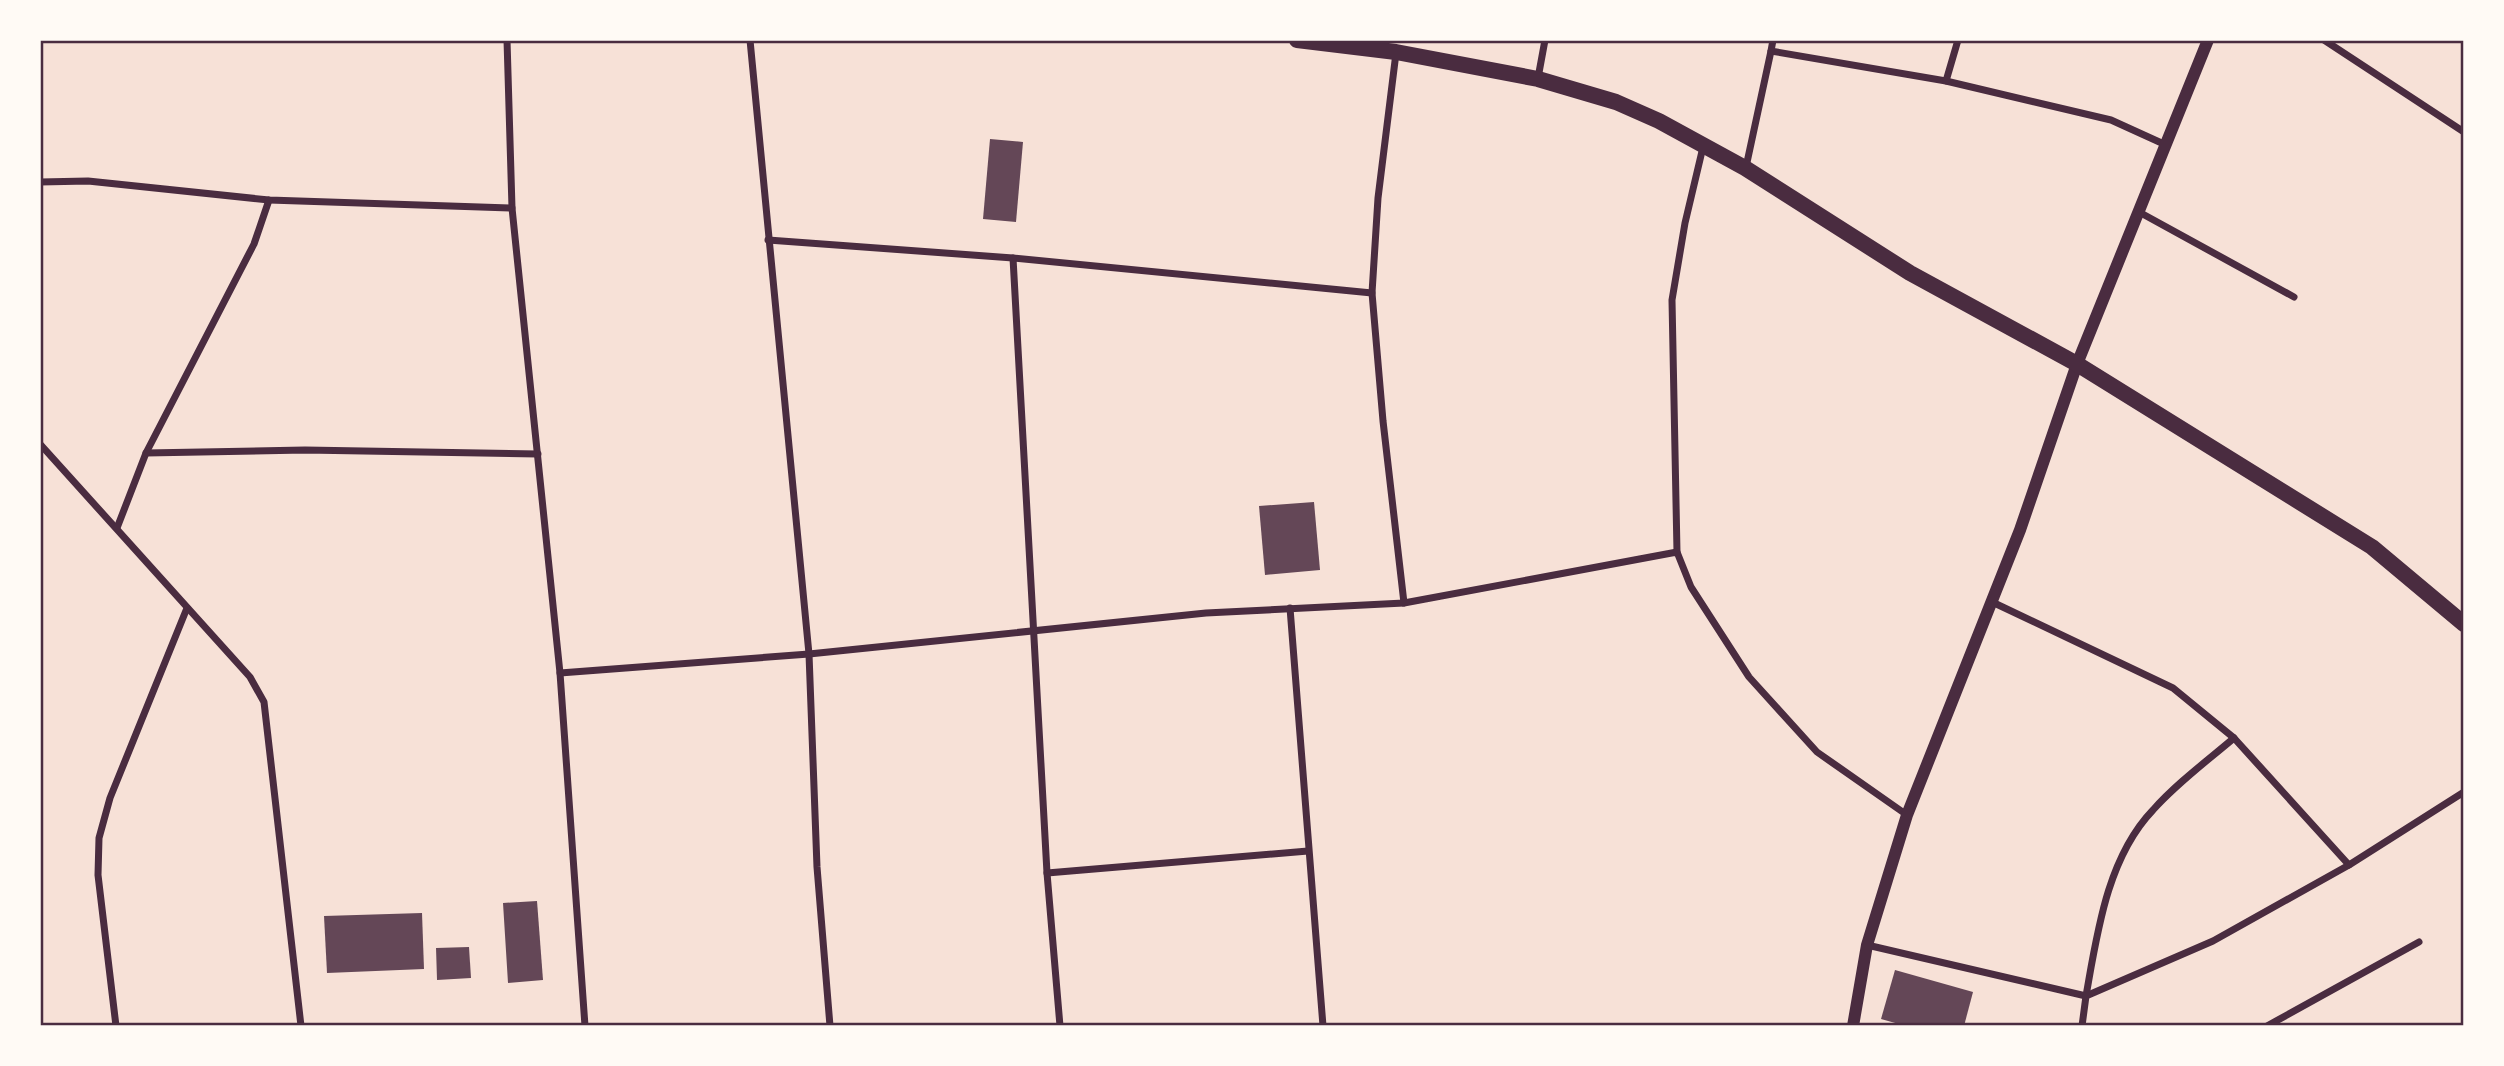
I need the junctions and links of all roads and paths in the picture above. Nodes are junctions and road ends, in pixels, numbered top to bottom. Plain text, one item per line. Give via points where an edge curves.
1 (507, 40) edge
2 (750, 40) edge
3 (1297, 40) edge
4 (1545, 40) edge
5 (1773, 40) edge
6 (1958, 40) edge
7 (2208, 40) edge
8 (2324, 40) edge
9 (1770, 51) junction
10 (1396, 52) junction
11 (1538, 79) junction
12 (1946, 81) junction
13 (2464, 132) edge
14 (1704, 145) junction
15 (2166, 145) junction
16 (1745, 168) junction
17 (40, 182) edge
18 (269, 200) junction
19 (512, 208) junction
20 (2139, 212) junction
21 (768, 240) junction
22 (1013, 258) junction
23 (1372, 293) junction
24 (2294, 297) dead end
25 (2077, 364) junction
26 (40, 444) edge
27 (146, 453) junction
28 (538, 454) junction
29 (117, 528) junction
30 (1676, 552) junction
31 (1989, 601) junction
32 (1404, 603) junction
33 (187, 608) junction
34 (1290, 608) junction
35 (2464, 624) edge
36 (1034, 631) junction
37 (809, 654) junction
38 (560, 673) junction
39 (2234, 738) junction
40 (2464, 792) edge
41 (1907, 815) junction
42 (1308, 851) junction
43 (2349, 865) junction
44 (1047, 873) junction
45 (2419, 942) dead end
46 (1867, 945) junction
47 (2086, 996) junction
48 (116, 1026) edge
49 (301, 1026) edge
50 (585, 1026) edge
51 (830, 1026) edge
52 (1060, 1026) edge
53 (1323, 1026) edge
54 (1853, 1026) edge
55 (2082, 1026) edge
56 (2267, 1026) edge

1 - 19 street
2 - 21 street
3 - 10 main road
4 - 11 street
5 - 9 street
6 - 12 street
7 - 15 street
8 - 13 street
9 - 12 street
9 - 16 street
10 - 11 main road
10 - 23 street
11 - 14 main road via 1616,102
12 - 15 street via 2111,120
14 - 16 main road
14 - 30 street via 1672,300
15 - 20 street
16 - 25 main road via 1910,273
17 - 18 street via 88,181
18 - 19 street
18 - 27 street via 254,244
19 - 28 street
20 - 24 street
20 - 25 street
21 - 22 street
21 - 37 street
22 - 23 street
22 - 36 street
23 - 32 street
25 - 31 street via 2020,530
25 - 35 main road via 2372,547
26 - 29 street
27 - 28 street
27 - 29 street
28 - 38 street
29 - 33 street
30 - 32 street
30 - 41 street via 1691,587 1749,677 1817,752
31 - 39 street via 2173,688
31 - 41 street
32 - 34 street
33 - 48 street via 110,798 99,838 98,875
33 - 49 street via 250,677 264,702
34 - 36 street
34 - 42 street
36 - 37 street
36 - 44 street
37 - 38 street
37 - 51 street via 817,867
38 - 50 street
39 - 43 street
39 - 47 street via 2151,811 2129,845 2108,891
40 - 43 street
41 - 46 street
42 - 44 street
42 - 53 street
43 - 47 street via 2213,941
44 - 52 street
45 - 56 street
46 - 47 street
46 - 54 street
47 - 55 street

